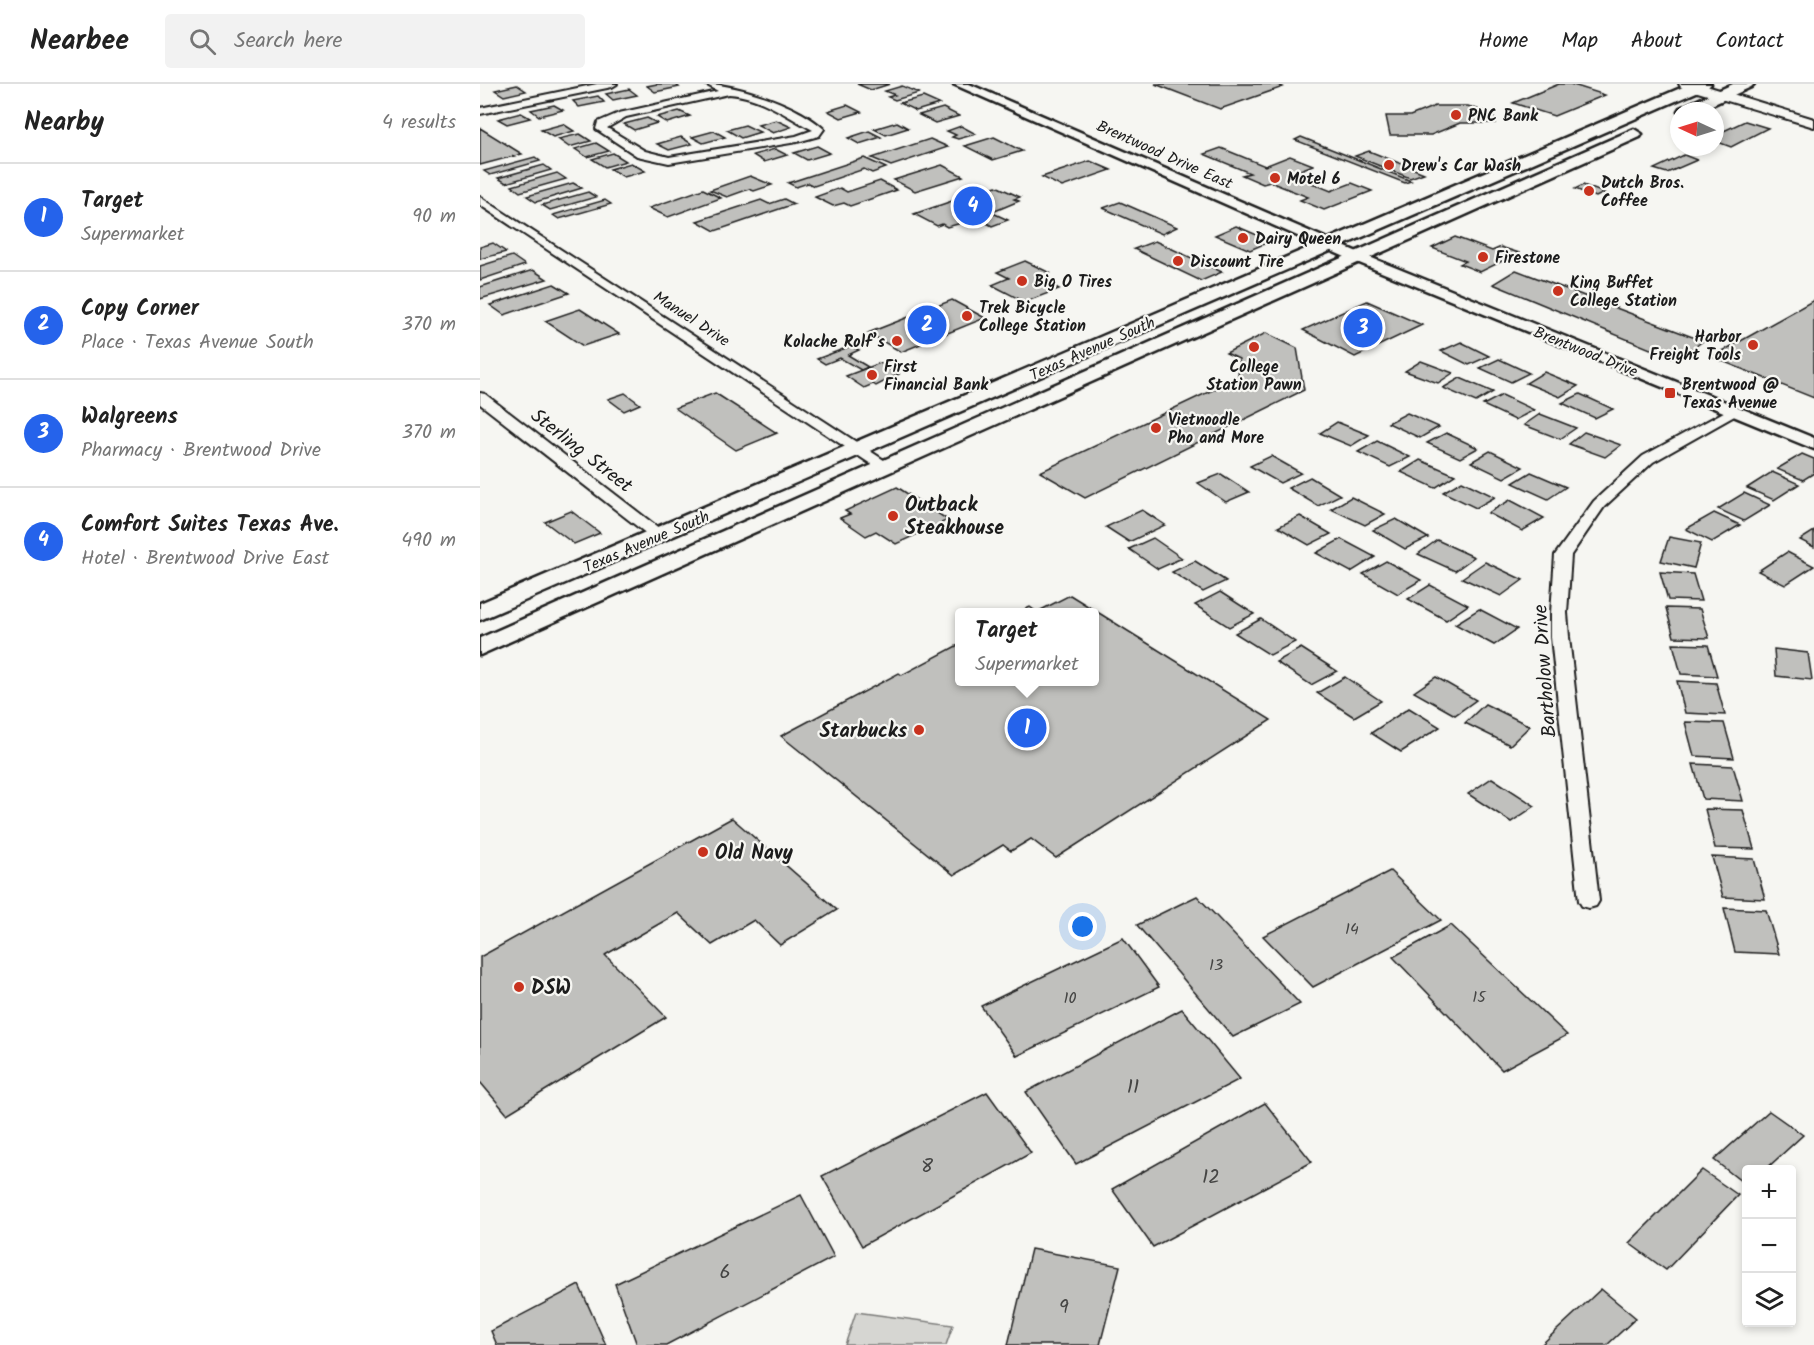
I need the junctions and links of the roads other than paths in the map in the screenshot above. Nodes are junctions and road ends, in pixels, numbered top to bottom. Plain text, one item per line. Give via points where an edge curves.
1 (612, 84) edge
2 (710, 84) edge
3 (959, 84) edge
4 (1746, 84) edge
5 (1698, 85) edge
6 (725, 93) junction
7 (1726, 93) junction
8 (1706, 102) edge
9 (480, 111) edge
10 (1814, 115) edge
11 (1814, 123) edge
12 (1648, 128) dead end
13 (480, 200) edge
14 (1331, 246) junction
15 (1357, 257) junction
16 (480, 397) edge
17 (1733, 411) junction
18 (1814, 444) edge
19 (858, 449) junction
20 (885, 467) junction
21 (658, 536) junction
22 (480, 612) edge
23 (480, 646) edge
24 (1590, 901) dead end

1 - 9 street
2 - 6 street
3 - 14 street, Brentwood Drive East
4 - 7 main road
5 - 7 main road
5 - 14 main road, Texas Avenue South
6 - 6 street via 745,93 819,129 797,139 669,160 638,154 601,129 609,119
7 - 8 main road
7 - 10 main road
7 - 11 main road
12 - 15 main road, Texas Avenue South
13 - 19 street, Manuel Drive
14 - 15 street, Brentwood Drive East
14 - 19 main road, Texas Avenue South
15 - 17 street, Brentwood Drive
15 - 20 main road, Texas Avenue South
16 - 21 street, Sterling Street
17 - 18 street, Brentwood Drive
17 - 24 street, Bartholow Drive via 1648,459 1599,504 1563,555 1558,614
19 - 20 street, Manuel Drive
19 - 21 main road, Texas Avenue South
20 - 23 main road, Texas Avenue South
21 - 22 main road, Texas Avenue South

